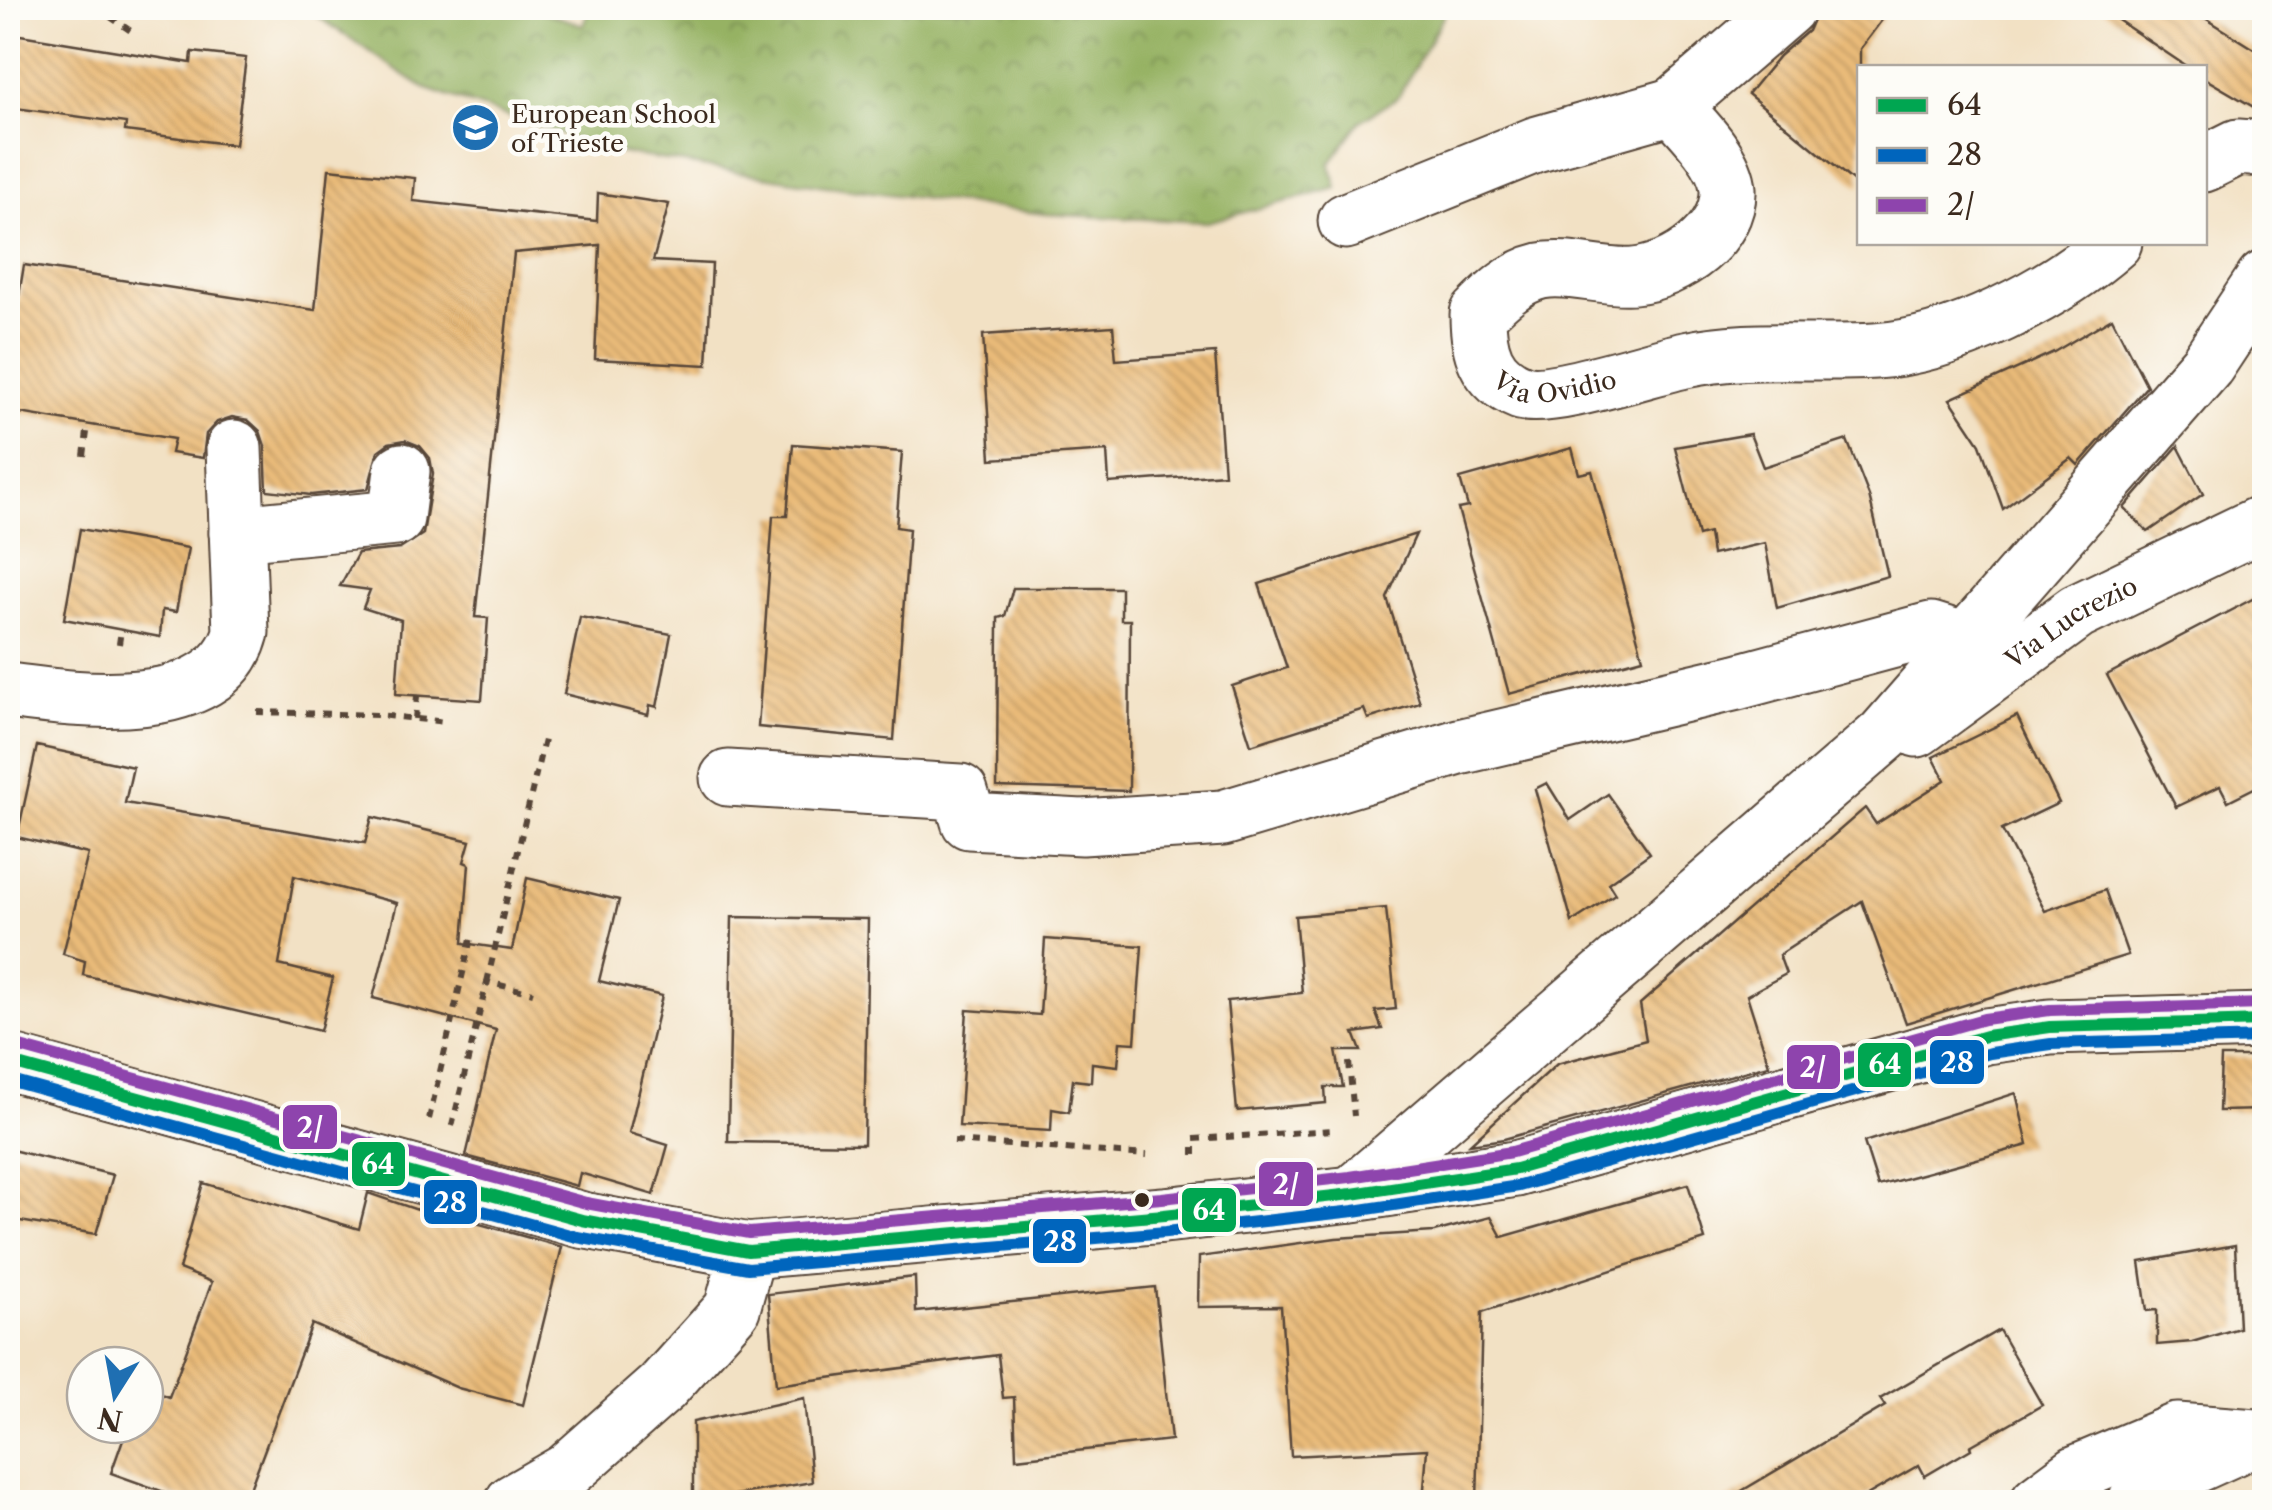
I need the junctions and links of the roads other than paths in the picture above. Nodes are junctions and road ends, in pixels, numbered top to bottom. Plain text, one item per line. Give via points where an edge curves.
1 (1787, 8) edge
2 (1673, 106) junction
3 (2264, 149) edge
4 (2207, 162) edge
5 (1346, 221) dead end
6 (2110, 245) edge
7 (2264, 279) edge
8 (234, 448) dead end
9 (402, 471) dead end
10 (2264, 522) edge
11 (237, 533) junction
12 (1964, 640) junction
13 (8, 691) edge
14 (1884, 736) junction
15 (728, 778) dead end
16 (2264, 1021) edge
17 (8, 1062) edge
18 (1352, 1194) junction
19 (748, 1251) junction
20 (2260, 1437) edge
21 (512, 1502) edge
22 (2038, 1502) edge
23 (2136, 1502) edge

1 - 2 street
2 - 5 street via 1535,145
2 - 6 street, Via Ovidio via 1707,142 1728,188 1716,230 1683,260 1636,276 1542,271 1505,288 1478,314 1478,350 1498,381 1526,394 1688,359 1879,351 1956,332 2039,295
3 - 4 street via 2238,147
7 - 12 street via 2207,366
8 - 11 street
9 - 11 street via 396,518
10 - 14 street, Via Lucrezio via 2077,612 1920,728
11 - 13 street via 241,632 236,652 220,671 168,692 105,702
12 - 14 street
12 - 15 street via 1931,630 1459,747 1224,818 1082,827 969,821 960,792
14 - 18 street
16 - 18 street via 2050,1027 1986,1036 1516,1169
17 - 19 street via 601,1224
18 - 19 street via 919,1240
19 - 21 street via 732,1308 662,1387 568,1471
20 - 22 street via 2177,1431 2077,1473
20 - 23 street via 2163,1480

